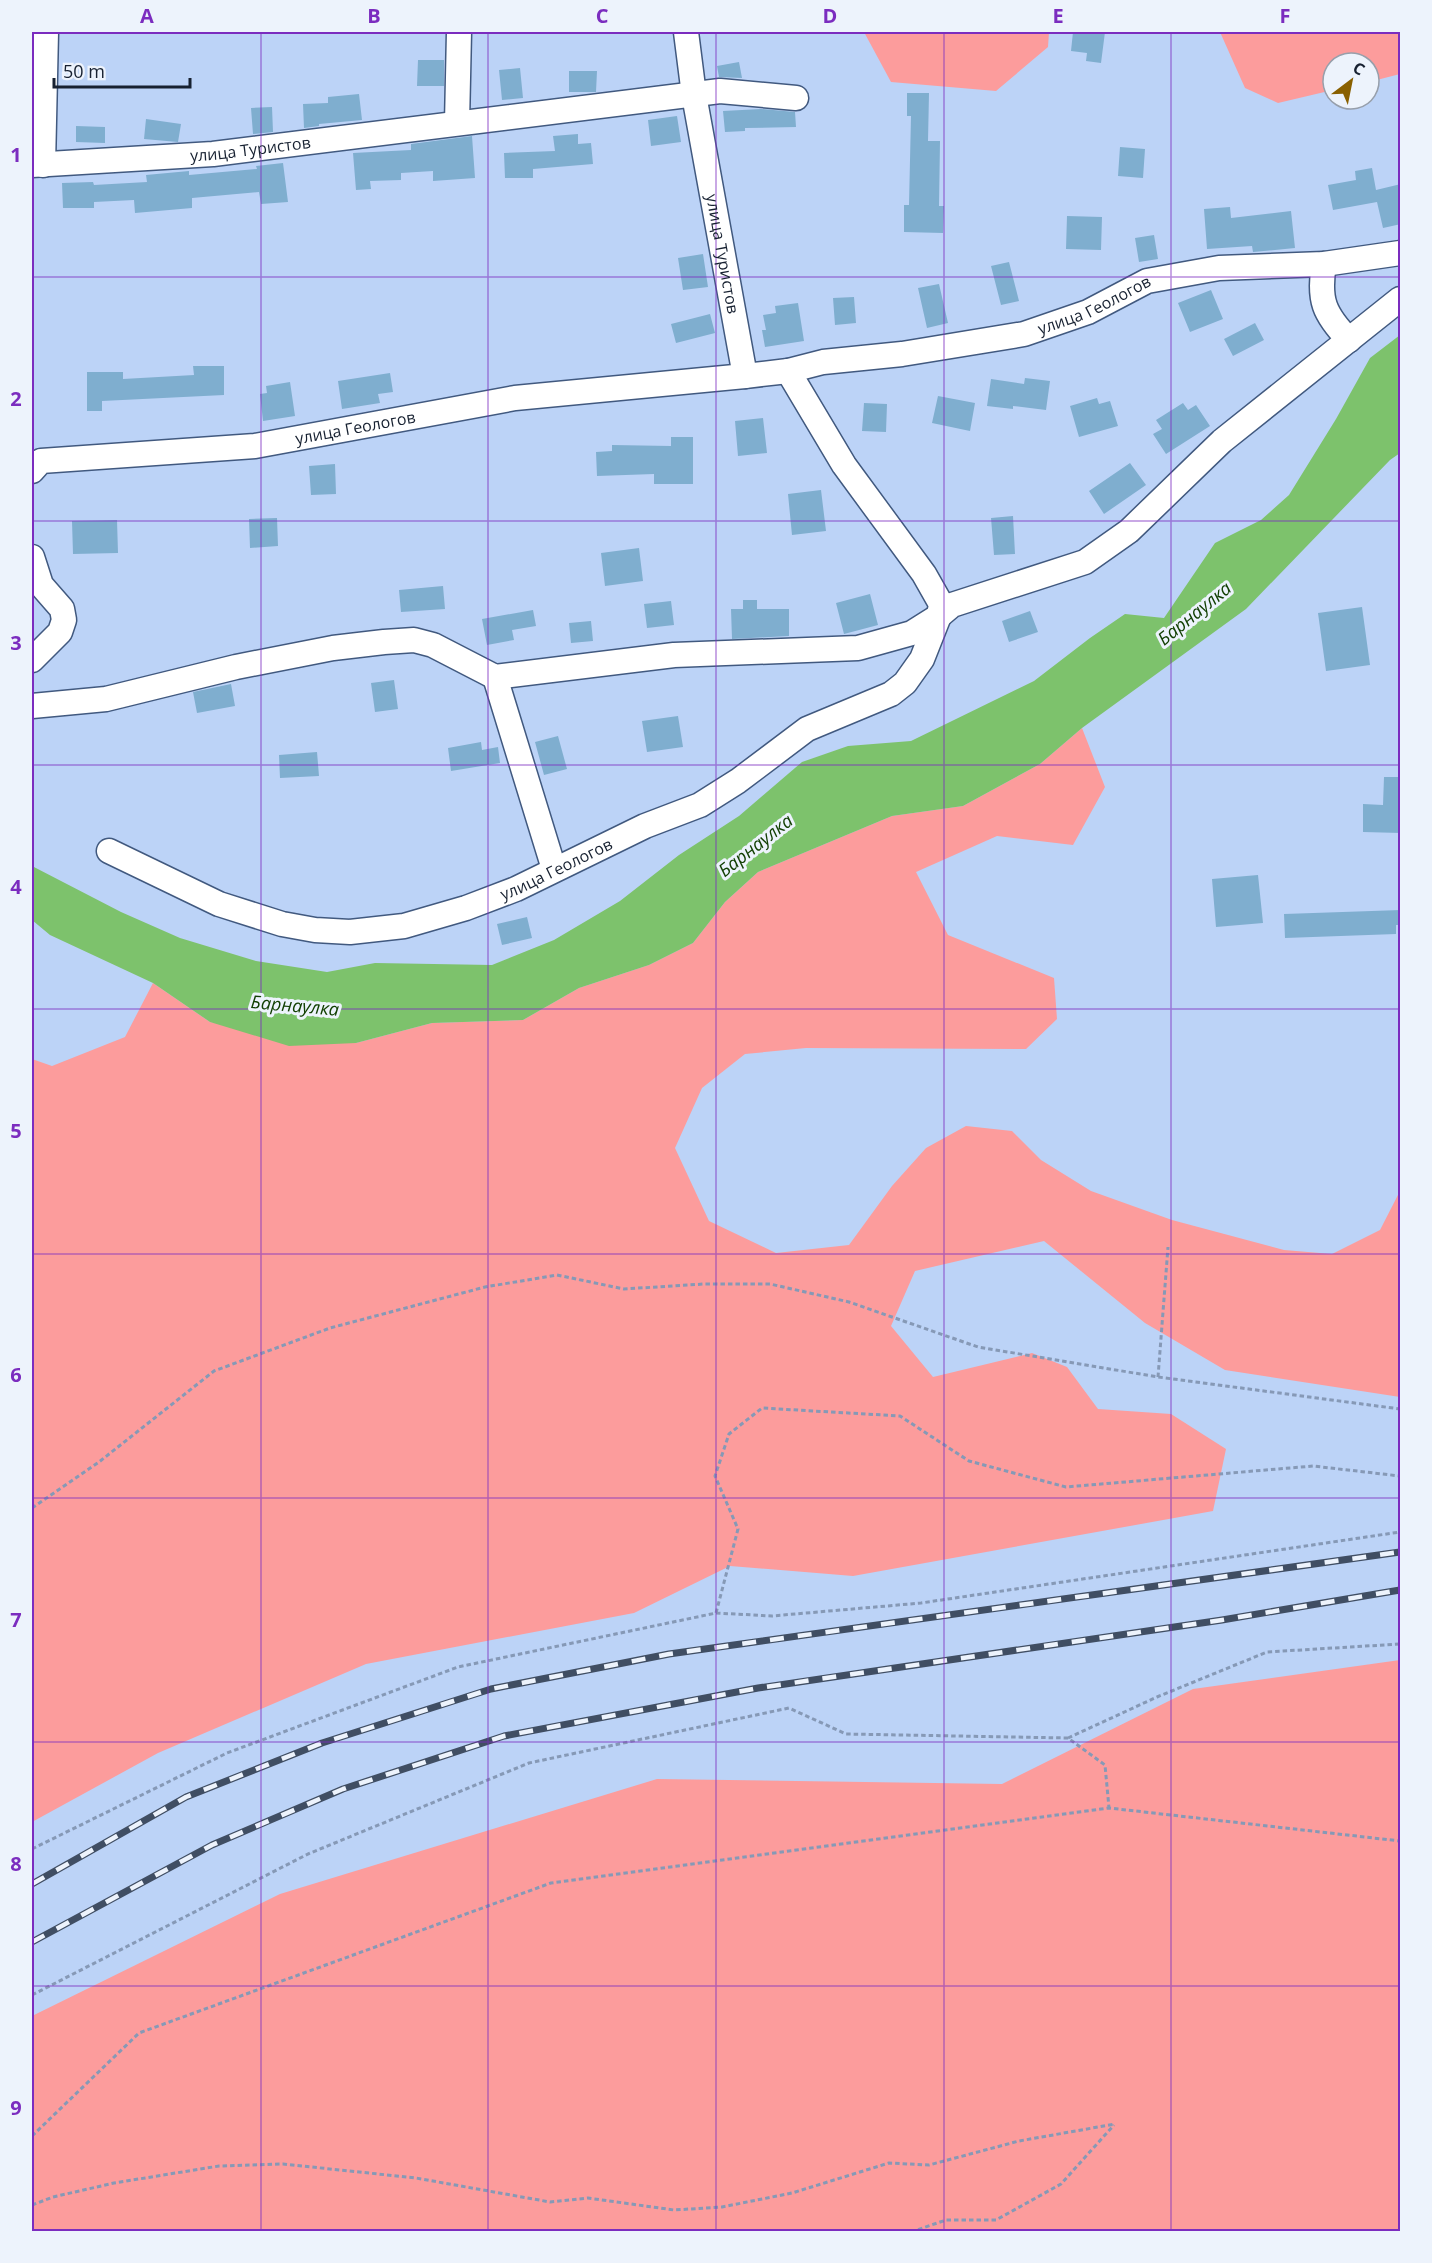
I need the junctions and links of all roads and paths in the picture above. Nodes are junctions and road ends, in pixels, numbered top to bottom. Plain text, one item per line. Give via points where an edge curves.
1 (46, 32) edge
2 (459, 32) edge
3 (686, 32) edge
4 (694, 95) junction
5 (796, 98) dead end
6 (457, 123) junction
7 (37, 165) edge
8 (1401, 253) edge
9 (1324, 264) junction
10 (1401, 299) edge
11 (1349, 340) junction
12 (788, 371) junction
13 (745, 376) junction
14 (32, 471) edge
15 (32, 557) edge
16 (939, 616) junction
17 (32, 660) edge
18 (495, 677) junction
19 (32, 706) edge
20 (109, 851) dead end
21 (554, 869) junction
22 (1168, 1247) dead end
23 (1158, 1377) junction
24 (1401, 1409) edge
25 (1401, 1476) edge
26 (32, 1508) edge
27 (1401, 1532) edge
28 (716, 1613) junction
29 (1401, 1644) edge
30 (1068, 1738) junction
31 (1109, 1808) junction
32 (1401, 1841) edge
33 (32, 1849) edge
34 (32, 1995) edge
35 (32, 2136) edge
36 (32, 2205) edge
37 (910, 2232) edge

1 - 7 street, улица Туристов
2 - 6 street
3 - 4 street, улица Туристов
4 - 5 street via 720,91
4 - 6 street, улица Туристов
4 - 13 street, улица Туристов
6 - 7 street, улица Туристов via 213,154
8 - 9 street, улица Геологов
9 - 11 street via 1323,303 1332,322
9 - 12 street, улица Геологов via 1219,268 1147,281 1088,312 1024,334 824,362
10 - 11 street
11 - 16 street via 1222,441 1129,531 1085,562 952,605
12 - 13 street, улица Геологов
12 - 16 street via 844,465 936,592 941,604
13 - 14 street, улица Геологов via 515,399 255,446 41,461
15 - 17 street via 41,585 62,609 64,620 60,632
16 - 18 street via 912,633 858,648 675,655
16 - 21 street, улица Геологов via 922,659 905,683 891,694 807,729 700,805
18 - 19 street via 433,645 414,640 333,648 106,699
18 - 21 street
20 - 21 street, улица Геологов via 219,904 282,924 350,932 404,926 466,908
22 - 23 path
23 - 24 path
23 - 26 path via 978,1347 849,1302 770,1284 624,1289 557,1275 485,1287 330,1328 213,1371 99,1462
25 - 28 path via 1313,1466 1066,1487 969,1461 900,1416 762,1408 729,1434 715,1476 738,1529
27 - 28 path via 921,1603 772,1616
28 - 33 path via 458,1666 227,1753
29 - 30 path via 1267,1652
30 - 31 path via 1105,1765
30 - 34 path via 846,1734 789,1708 529,1763 308,1854
31 - 32 path
31 - 35 path via 551,1883 139,2033
36 - 37 path via 126,2181 219,2166 283,2164 416,2178 550,2202 588,2198 674,2210 722,2207 792,2193 889,2163 929,2165 1019,2141 1115,2124 1061,2184 996,2220 946,2220

